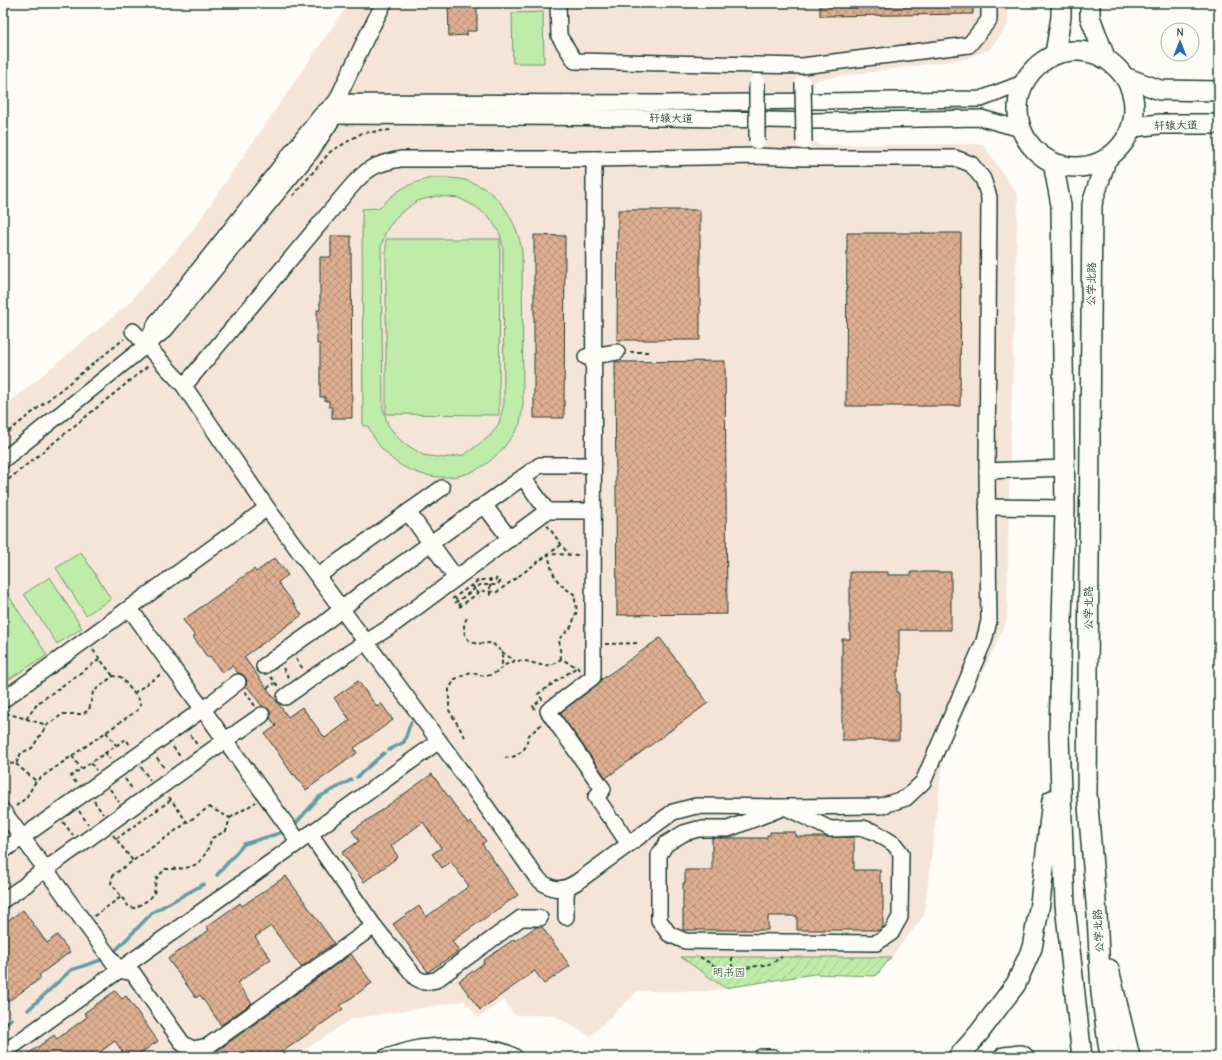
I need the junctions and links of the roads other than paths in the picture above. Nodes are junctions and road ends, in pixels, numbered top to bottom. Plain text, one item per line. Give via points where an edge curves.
1 (384, 3) edge
2 (558, 3) edge
3 (989, 3) edge
4 (1062, 3) edge
5 (1090, 3) edge
6 (1055, 54) junction
7 (1105, 57) junction
8 (758, 65) junction
9 (802, 66) junction
10 (1127, 78) junction
11 (1023, 83) junction
12 (1219, 91) edge
13 (330, 112) junction
14 (1219, 124) edge
15 (1133, 127) junction
16 (1021, 129) junction
17 (757, 156) junction
18 (804, 158) junction
19 (594, 159) junction
20 (1106, 160) junction
21 (1053, 163) junction
22 (134, 331) road end
23 (146, 344) junction
24 (617, 352) road end
25 (590, 356) junction
26 (184, 386) junction
27 (3, 460) edge
28 (593, 465) junction
29 (1065, 468) junction
30 (987, 471) junction
31 (523, 477) junction
32 (442, 488) dead end
33 (484, 505) junction
34 (988, 507) junction
35 (267, 508) junction
36 (1065, 508) junction
37 (592, 511) junction
38 (408, 512) junction
39 (544, 514) junction
40 (510, 539) junction
41 (431, 543) junction
42 (318, 576) junction
43 (463, 580) junction
44 (130, 609) junction
45 (342, 609) junction
46 (366, 642) junction
47 (270, 662) road end
48 (238, 682) road end
49 (291, 693) road end
50 (3, 700) edge
51 (209, 704) junction
52 (262, 715) road end
53 (233, 735) junction
54 (1059, 736) junction
55 (439, 741) junction
56 (785, 807) junction
57 (4, 812) edge
58 (22, 837) junction
59 (624, 837) dead end
60 (305, 838) junction
61 (3, 852) edge
62 (46, 869) junction
63 (567, 888) junction
64 (3, 900) edge
65 (1097, 915) junction
66 (566, 917) dead end
67 (540, 918) dead end
68 (374, 926) junction
69 (119, 970) junction
70 (3, 1052) edge
71 (386, 1057) edge
72 (515, 1057) edge
73 (761, 1057) edge
74 (773, 1057) edge
75 (958, 1057) edge
76 (1004, 1057) edge
77 (1024, 1057) edge
78 (1082, 1057) edge
79 (1110, 1057) edge
80 (1130, 1057) edge

1 - 13 street
2 - 8 street via 559,36 575,61
3 - 9 street via 989,20 969,45
4 - 6 main road
5 - 7 main road via 1090,17
6 - 7 main road via 1080,50
6 - 11 main road via 1042,61
7 - 10 main road
8 - 9 street
8 - 17 street, bridge
9 - 18 street, bridge
10 - 12 main road via 1160,90
10 - 15 main road via 1135,102
11 - 13 street, 轩辕大道 via 981,99 667,103
11 - 16 main road via 1017,106
13 - 16 street, 轩辕大道 via 813,121 981,118
13 - 23 street via 311,152 165,330
14 - 15 main road, 轩辕大道 via 1160,124
15 - 20 main road via 1118,151
16 - 21 main road via 1028,143
17 - 18 street
17 - 19 street
18 - 30 street via 955,158 971,164 983,179 988,197
19 - 25 street
19 - 26 street via 401,159 375,166 363,173 349,189
20 - 21 main road via 1080,168
20 - 65 main road, 公学北路 via 1092,204 1087,794
21 - 29 main road via 1061,205
22 - 23 street
23 - 26 street
23 - 27 street
24 - 25 street
25 - 28 street
26 - 35 street
28 - 31 street via 540,466
28 - 37 street
29 - 30 street
29 - 36 main road
30 - 34 street
31 - 33 street
31 - 39 street
32 - 38 street
33 - 40 street
33 - 41 street
34 - 36 street
34 - 56 street via 989,621 984,641 923,782 906,798 881,806
35 - 42 street
35 - 44 street
36 - 54 main road
37 - 39 street
37 - 59 street via 593,677 548,711 603,789 596,797
38 - 41 street
38 - 42 street
39 - 40 street
40 - 43 street
41 - 43 street
41 - 45 street via 364,590
42 - 45 street
43 - 46 street
44 - 50 street
44 - 51 street via 172,667
45 - 46 street
45 - 47 street
46 - 49 street
46 - 55 street
48 - 51 street
51 - 53 street
51 - 58 street
52 - 53 street
53 - 60 street via 266,796
53 - 62 street
54 - 75 main road via 1040,904 1032,948 1016,984
54 - 78 main road via 1065,905
55 - 60 street
55 - 63 street via 537,878 555,889
56 - 56 street via 830,828 862,828 875,832 894,844 901,853 900,916 891,933 876,943 685,941 669,934 659,920 659,855 666,844 684,833 698,829 728,829
56 - 63 street via 696,806 673,812
57 - 58 street
58 - 61 street
58 - 62 street
60 - 68 street
60 - 69 street
62 - 64 street
62 - 69 street
63 - 66 street
65 - 79 main road, 公学北路 via 1101,993
65 - 80 main road
67 - 68 street via 521,918 436,980 424,982 416,978
68 - 69 street via 208,1046 194,1049 183,1044 133,973
69 - 70 street
71 - 72 street via 418,1048 468,1046 509,1053
73 - 74 street
76 - 77 main road

